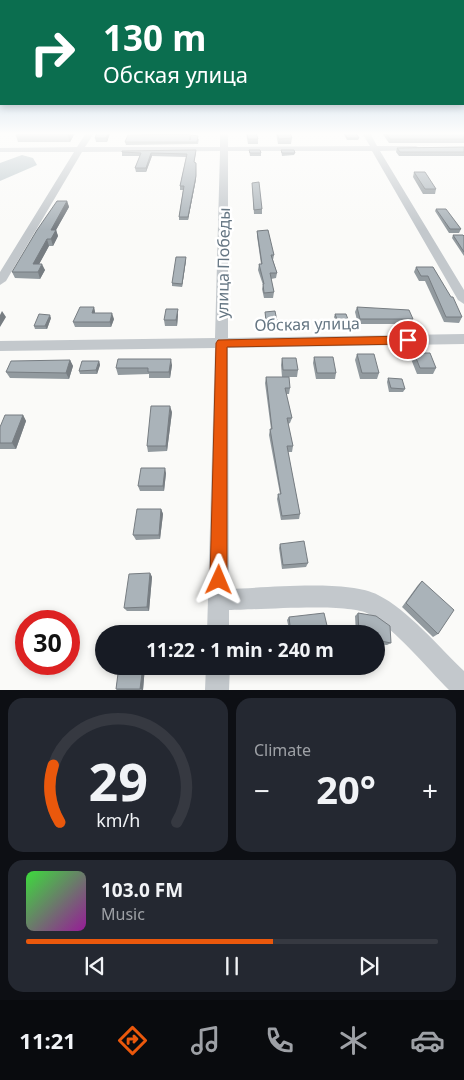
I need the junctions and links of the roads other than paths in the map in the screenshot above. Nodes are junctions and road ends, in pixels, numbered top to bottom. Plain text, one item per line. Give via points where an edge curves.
1 (71, 165) edge
2 (224, 165) edge
3 (385, 165) edge
4 (0, 281) edge
5 (464, 300) edge
6 (464, 339) edge
7 (222, 343) junction
8 (0, 346) edge
9 (218, 600) junction
10 (218, 625) edge
11 (218, 675) edge
12 (464, 688) edge
13 (217, 690) edge

1 - 4 street
2 - 7 street, улица Победы
3 - 5 street
6 - 7 street, Обская улица
7 - 8 street, Обская улица
7 - 9 street, улица Победы
9 - 10 street, улица Победы
9 - 12 street via 344,597 372,604 393,618
11 - 13 street

